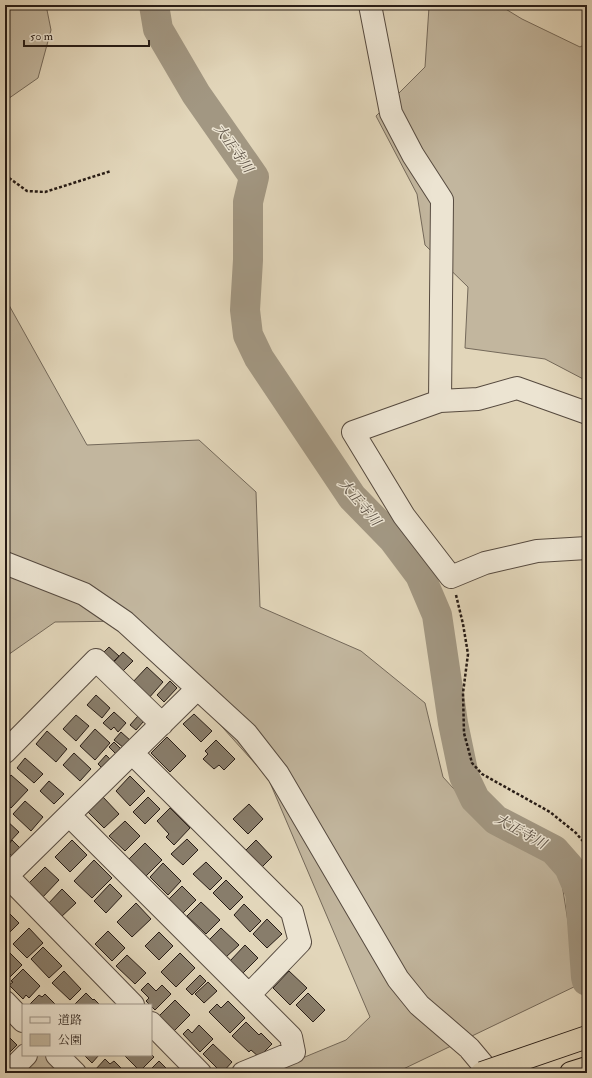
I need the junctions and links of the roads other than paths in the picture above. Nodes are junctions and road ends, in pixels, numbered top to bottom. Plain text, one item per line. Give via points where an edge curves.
1 (370, 5) edge
2 (440, 401) junction
3 (587, 413) edge
4 (587, 548) edge
5 (5, 563) edge
6 (197, 689) junction
7 (162, 724) junction
8 (5, 752) edge
9 (132, 753) junction
10 (69, 815) junction
11 (6, 877) edge
12 (249, 995) junction
13 (5, 1002) edge
14 (133, 1004) edge
15 (22, 1020) edge
16 (152, 1024) edge
17 (587, 1037) edge
18 (25, 1056) edge
19 (58, 1056) edge
20 (587, 1068) edge
21 (8, 1073) edge
22 (75, 1073) edge
23 (200, 1073) edge
24 (243, 1073) edge
25 (482, 1073) edge
26 (490, 1073) edge
27 (571, 1073) edge

1 - 2 street via 391,113 413,155 442,200
2 - 3 street via 478,399 517,388
2 - 4 street via 353,432 404,516 451,577 485,563 537,551
5 - 6 street via 84,594 125,622
6 - 7 street
6 - 26 street via 246,733 278,774 398,979 420,1005 469,1048
7 - 8 street via 96,660
7 - 9 street
9 - 10 street
9 - 12 street via 292,912 300,942
10 - 11 street
10 - 12 street
11 - 14 street
12 - 24 street via 291,1037 294,1052
13 - 15 street
16 - 23 street
17 - 25 highway, bridge
18 - 21 street
19 - 22 street
20 - 27 highway

